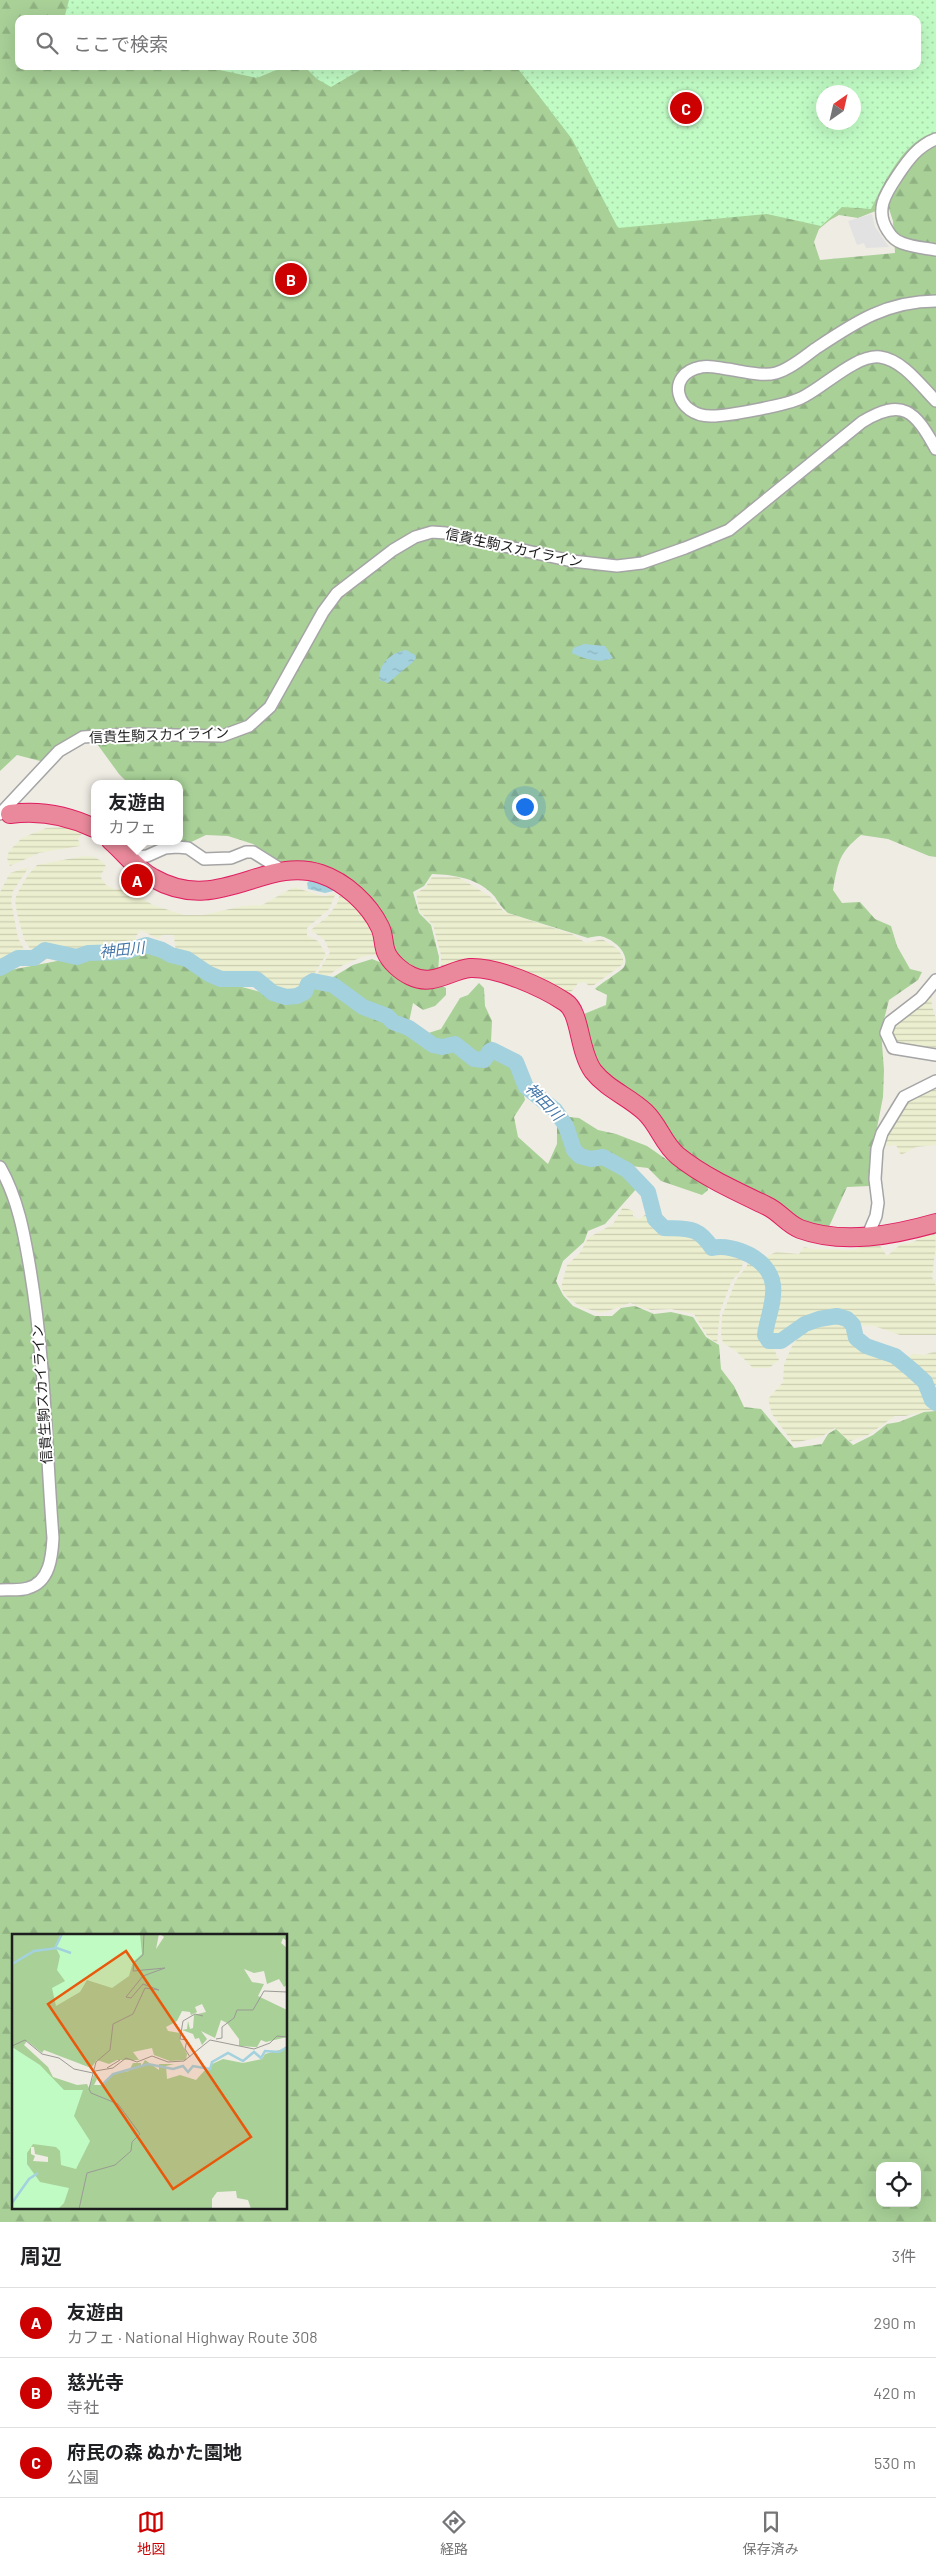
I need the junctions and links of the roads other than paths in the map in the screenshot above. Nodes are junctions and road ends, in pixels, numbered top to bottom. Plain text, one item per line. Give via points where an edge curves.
1 (936, 139) edge
2 (936, 250) edge
3 (936, 301) edge
4 (936, 401) edge
5 (936, 449) edge
6 (5, 814) edge
7 (91, 827) edge
8 (114, 845) edge
9 (128, 858) junction
10 (285, 872) junction
11 (936, 980) edge
12 (936, 1055) edge
13 (936, 1081) edge
14 (0, 1168) edge
15 (936, 1223) edge
16 (867, 1236) junction
17 (0, 1590) edge

1 - 2 street via 924,144 909,158 884,197 881,209 882,221 896,239
3 - 4 street via 875,312 776,373 700,367 685,374 679,388 679,398 684,407 698,416 713,417 788,403 862,360 881,357 901,367
5 - 6 street, 信貴生駒スカイライン via 921,422 903,411 881,412 862,422 729,530 642,562 597,565 446,533 424,533 393,550 337,593 270,707 249,726 222,736 129,734 83,737 59,751
6 - 7 highway via 60,815
8 - 9 highway
9 - 10 street via 186,847 204,859 231,858 253,852
9 - 10 highway via 144,873 161,882 198,892 224,889
10 - 16 highway via 320,874 350,891 368,908 380,928 392,962 412,977 435,980 478,968 511,976 565,1002 575,1011 581,1045 591,1068 610,1089 647,1114 668,1146 679,1156 775,1210 801,1229 837,1236
11 - 12 street via 921,998 890,1022 886,1032 893,1048
13 - 16 street via 904,1097 882,1133 874,1179 878,1203
14 - 17 street, 信貴生駒スカイライン via 18,1210 34,1292 53,1538 52,1558 39,1582 28,1588
15 - 16 highway

